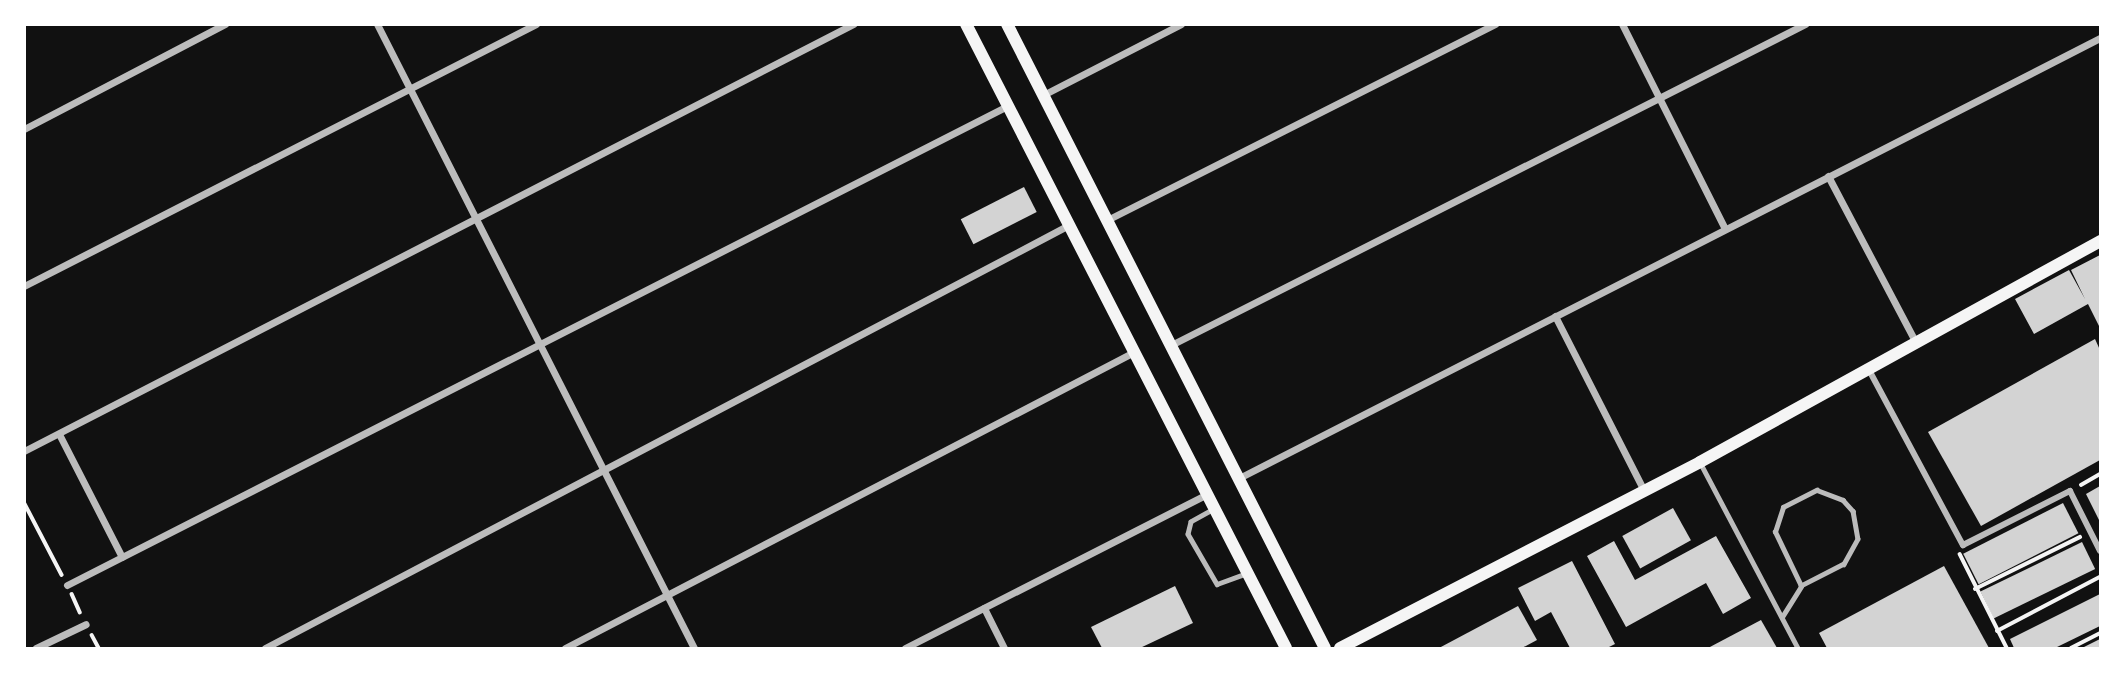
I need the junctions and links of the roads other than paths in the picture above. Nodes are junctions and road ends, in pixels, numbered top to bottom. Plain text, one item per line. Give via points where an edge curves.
1 (225, 24) edge
2 (377, 24) edge
3 (536, 24) edge
4 (853, 24) edge
5 (966, 24) edge
6 (1007, 24) edge
7 (1181, 24) edge
8 (1495, 24) edge
9 (1805, 24) edge
10 (1623, 28) edge
11 (2101, 38) edge
12 (410, 89) junction
13 (1043, 95) junction
14 (1659, 98) junction
15 (1007, 106) junction
16 (24, 129) edge
17 (1828, 176) junction
18 (476, 219) junction
19 (1107, 220) junction
20 (1069, 225) junction
21 (1725, 229) junction
22 (2101, 240) edge
23 (24, 286) edge
24 (1555, 316) junction
25 (1915, 341) junction
26 (540, 344) junction
27 (1171, 345) junction
28 (1134, 352) junction
29 (1868, 368) junction
30 (59, 433) junction
31 (24, 451) edge
32 (1700, 462) junction
33 (603, 468) junction
34 (1239, 478) junction
35 (1644, 491) junction
36 (1207, 494) junction
37 (1214, 509) junction
38 (2101, 551) edge
39 (122, 557) junction
40 (1247, 573) junction
41 (67, 585) dead end
42 (1801, 586) junction
43 (667, 596) junction
44 (984, 608) junction
45 (1782, 617) junction
46 (86, 624) dead end
47 (36, 649) edge
48 (265, 649) edge
49 (565, 649) edge
50 (694, 649) edge
51 (905, 649) edge
52 (1004, 649) edge
53 (1286, 649) edge
54 (1325, 649) edge
55 (1340, 649) edge
56 (1798, 649) edge

1 - 16 street
2 - 12 street
3 - 12 street
4 - 18 street
5 - 15 main road
6 - 13 main road
7 - 13 street
8 - 19 street
9 - 14 street
10 - 14 street
11 - 17 street
12 - 18 street
12 - 23 street
13 - 19 main road
14 - 21 street
14 - 27 street
15 - 20 main road
15 - 26 street
17 - 21 street
17 - 25 street
18 - 26 street
18 - 30 street
19 - 27 main road
20 - 28 main road
20 - 33 street
21 - 24 street
22 - 25 main road
24 - 34 street
24 - 35 street
25 - 29 main road
26 - 33 street
26 - 39 street
27 - 34 main road
28 - 36 main road
28 - 43 street
29 - 32 main road
29 - 38 street via 1963,545 2070,491
30 - 31 street
30 - 39 street
32 - 35 main road
32 - 45 lane
33 - 43 street
33 - 48 street
34 - 54 main road
35 - 55 main road
36 - 37 main road
36 - 44 street
37 - 40 main road
37 - 40 lane via 1191,522 1188,534 1217,584
39 - 41 street
40 - 53 main road
42 - 42 lane via 1777,544 1777,519 1804,492 1831,493 1853,511 1858,539 1844,564
42 - 45 lane
43 - 49 street
43 - 50 street
44 - 51 street
44 - 52 street
45 - 56 lane
46 - 47 street

